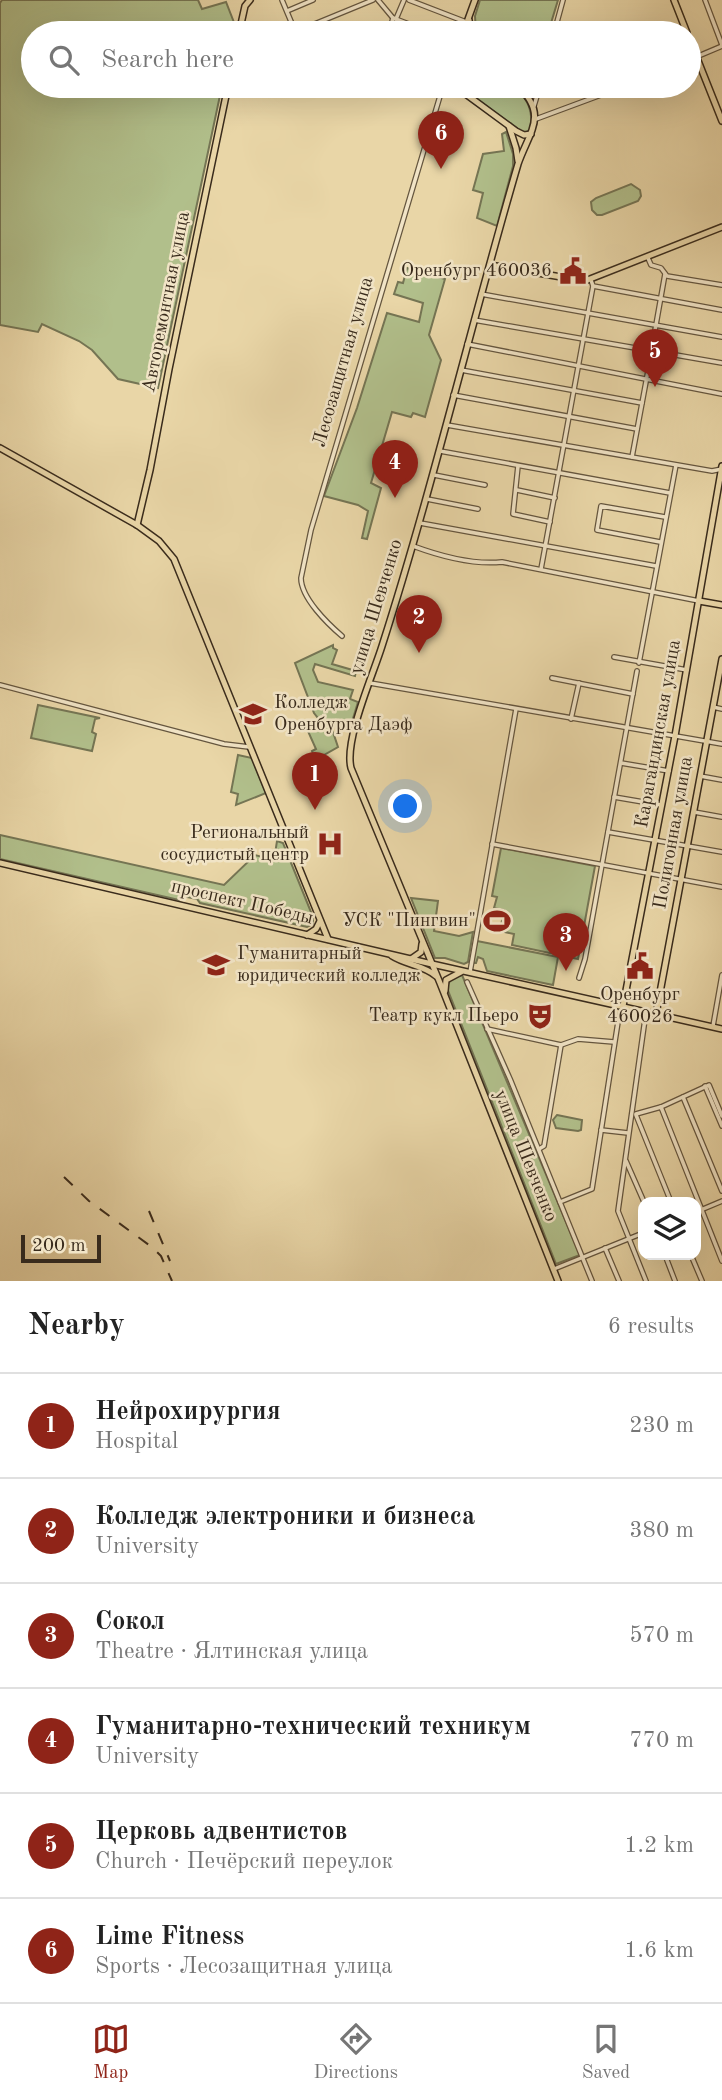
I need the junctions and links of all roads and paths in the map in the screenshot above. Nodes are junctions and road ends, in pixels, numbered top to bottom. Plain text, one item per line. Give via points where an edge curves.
1 (250, 0) edge
2 (282, 0) edge
3 (313, 0) edge
4 (376, 0) edge
5 (407, 0) edge
6 (475, 0) edge
7 (563, 0) edge
8 (674, 0) edge
9 (705, 0) edge
10 (286, 11) junction
11 (395, 18) junction
12 (468, 20) joint
13 (242, 21) edge
14 (290, 21) edge
15 (324, 21) edge
16 (393, 21) edge
17 (402, 21) edge
18 (557, 21) edge
19 (682, 21) edge
20 (722, 46) edge
21 (701, 55) edge
22 (701, 69) edge
23 (225, 98) edge
24 (439, 98) edge
25 (471, 98) edge
26 (529, 98) edge
27 (537, 98) edge
28 (593, 98) edge
29 (534, 108) junction
30 (536, 119) junction
31 (722, 121) edge
32 (509, 125) junction
33 (531, 134) junction
34 (518, 164) junction
35 (722, 227) edge
36 (648, 258) junction
37 (490, 265) junction
38 (665, 274) junction
39 (592, 283) junction
40 (722, 285) edge
41 (481, 294) junction
42 (661, 300) junction
43 (722, 310) edge
44 (588, 313) junction
45 (474, 320) junction
46 (656, 325) junction
47 (654, 336) dead end
48 (722, 337) edge
49 (583, 339) junction
50 (653, 343) dead end
51 (467, 344) junction
52 (652, 352) junction
53 (650, 361) dead end
54 (722, 363) edge
55 (579, 365) junction
56 (460, 370) junction
57 (648, 370) dead end
58 (646, 378) junction
59 (575, 391) junction
60 (722, 394) edge
61 (453, 395) junction
62 (642, 402) junction
63 (570, 417) junction
64 (445, 424) junction
65 (637, 429) junction
66 (565, 446) junction
67 (0, 448) edge
68 (438, 450) junction
69 (632, 457) junction
70 (676, 465) junction
71 (518, 466) junction
72 (722, 468) edge
73 (560, 472) junction
74 (432, 475) junction
75 (485, 485) dead end
76 (517, 490) junction
77 (670, 493) junction
78 (555, 498) junction
79 (425, 499) junction
80 (478, 509) dead end
81 (665, 517) junction
82 (551, 522) junction
83 (418, 523) junction
84 (136, 525) junction
85 (660, 542) junction
86 (412, 546) junction
87 (545, 547) junction
88 (656, 566) junction
89 (541, 569) junction
90 (652, 592) junction
91 (699, 601) junction
92 (722, 605) edge
93 (342, 636) dead end
94 (614, 657) dead end
95 (722, 659) edge
96 (639, 662) junction
97 (687, 670) junction
98 (637, 671) dead end
99 (721, 674) edge
100 (552, 678) dead end
101 (370, 683) junction
102 (579, 683) junction
103 (0, 685) edge
104 (633, 694) junction
105 (713, 707) junction
106 (516, 709) junction
107 (722, 709) edge
108 (571, 719) junction
109 (627, 729) junction
110 (675, 736) junction
111 (707, 742) junction
112 (722, 744) edge
113 (250, 747) junction
114 (621, 763) junction
115 (669, 771) junction
116 (700, 776) junction
117 (722, 780) edge
118 (614, 797) junction
119 (662, 806) junction
120 (694, 812) junction
121 (722, 817) edge
122 (608, 832) junction
123 (656, 840) junction
124 (492, 844) junction
125 (688, 846) junction
126 (722, 852) edge
127 (0, 863) edge
128 (602, 864) junction
129 (650, 873) junction
130 (682, 879) junction
131 (722, 887) edge
132 (320, 920) junction
133 (307, 935) junction
134 (328, 939) junction
135 (422, 941) junction
136 (389, 954) junction
137 (411, 959) junction
138 (432, 964) junction
139 (467, 972) junction
140 (722, 975) edge
141 (438, 978) junction
142 (579, 978) dead end
143 (467, 982) dead end
144 (445, 997) junction
145 (623, 1006) junction
146 (656, 1014) junction
147 (646, 1015) junction
148 (713, 1026) junction
149 (487, 1029) junction
150 (722, 1029) edge
151 (614, 1042) junction
152 (561, 1045) junction
153 (705, 1086) junction
154 (683, 1097) junction
155 (661, 1107) junction
156 (633, 1114) junction
157 (722, 1116) edge
158 (722, 1126) edge
159 (601, 1129) junction
160 (628, 1133) junction
161 (539, 1149) junction
162 (625, 1159) junction
163 (722, 1191) edge
164 (642, 1197) edge
165 (669, 1197) edge
166 (722, 1201) edge
167 (560, 1202) junction
168 (702, 1210) junction
169 (638, 1235) edge
170 (629, 1239) junction
171 (605, 1248) junction
172 (583, 1257) junction
173 (666, 1260) edge
174 (693, 1260) edge
175 (722, 1261) edge
176 (553, 1269) junction
177 (558, 1281) edge
178 (592, 1281) edge
179 (619, 1281) edge
180 (646, 1281) edge
181 (675, 1281) edge
182 (702, 1281) edge

1 - 13 main road
2 - 10 street
3 - 10 street
4 - 11 street
4 - 15 street
5 - 11 street
5 - 12 street
6 - 12 main road
7 - 18 street
8 - 19 main road
9 - 20 street
10 - 14 street
11 - 16 street
11 - 17 street
20 - 21 street
22 - 31 main road
23 - 84 main road, Авторемонтная улица
24 - 93 street, Лесозащитная улица via 316,513 301,578 315,608
25 - 32 main road
26 - 29 main road
27 - 29 street
28 - 30 street
29 - 30 main road
30 - 33 main road, улица Шевченко
32 - 33 main road via 523,135
32 - 34 main road, улица Шевченко
33 - 34 main road, улица Шевченко
34 - 37 main road, улица Шевченко
35 - 36 main road
36 - 38 street
36 - 39 main road
37 - 39 main road
37 - 41 main road, улица Шевченко
38 - 40 street
38 - 42 street
39 - 42 street
39 - 44 street
41 - 44 street
41 - 45 main road, улица Шевченко
42 - 43 street
42 - 46 street
44 - 46 street
44 - 49 street
45 - 49 street
45 - 51 main road, улица Шевченко
46 - 47 street
46 - 48 street
49 - 52 street
49 - 55 street
50 - 52 street
51 - 55 street
51 - 56 main road, улица Шевченко
52 - 53 street
52 - 54 street
55 - 58 street
55 - 59 street
56 - 59 street
56 - 61 main road, улица Шевченко
57 - 58 street
58 - 60 street
58 - 62 street
59 - 62 street
59 - 63 street
61 - 63 street
61 - 64 main road, улица Шевченко
62 - 65 street
63 - 65 street
63 - 66 street
64 - 66 street
64 - 68 main road, улица Шевченко
65 - 69 street
66 - 69 street
66 - 73 street
67 - 84 main road
68 - 71 street
68 - 74 main road, улица Шевченко
69 - 70 street
70 - 72 street via 712,471
70 - 77 street
71 - 73 street
71 - 76 street
72 - 91 main road, Карагандинская улица
73 - 77 street
73 - 78 street
74 - 75 street
74 - 79 main road, улица Шевченко
76 - 78 street
76 - 82 street via 513,514
77 - 81 street
78 - 82 street
79 - 80 street
79 - 83 main road, улица Шевченко
81 - 85 street
81 - 85 street via 601,506 597,530
82 - 87 street
83 - 86 main road, улица Шевченко
83 - 87 street
84 - 113 main road via 174,559
85 - 88 street
86 - 89 street via 450,557
86 - 101 main road, улица Шевченко
87 - 88 street
87 - 89 street
88 - 90 street
89 - 90 street
90 - 91 street
90 - 96 street
91 - 92 main road
91 - 97 main road, Карагандинская улица
94 - 96 street
95 - 99 main road, Полигонная улица
96 - 97 street
97 - 110 main road, Карагандинская улица
98 - 104 street
99 - 105 main road, Полигонная улица
100 - 102 street
101 - 106 street
101 - 135 main road, улица Шевченко via 351,744 350,765
102 - 104 street
102 - 108 street
103 - 113 street
104 - 109 street
105 - 107 street
105 - 111 main road, Полигонная улица
106 - 108 street
106 - 124 street
108 - 109 street
109 - 110 street
109 - 114 street
110 - 111 street
110 - 115 main road, Карагандинская улица
111 - 112 street
111 - 116 main road, Полигонная улица
113 - 132 main road
114 - 115 street
114 - 118 street
115 - 119 main road, Карагандинская улица
116 - 117 street
116 - 120 main road, Полигонная улица
118 - 119 street
118 - 122 street
119 - 123 main road, Карагандинская улица
120 - 121 street
120 - 125 main road, Полигонная улица
122 - 123 street
122 - 128 street
123 - 125 street
123 - 129 main road, Карагандинская улица
124 - 128 street
124 - 139 street
125 - 126 street
125 - 130 main road, Полигонная улица
127 - 133 main road, проспект Победы
128 - 129 street
128 - 142 street
129 - 130 street
129 - 145 main road, Карагандинская улица
130 - 131 street
130 - 146 main road, Полигонная улица
132 - 133 main road
132 - 134 main road
133 - 134 main road, проспект Победы
134 - 136 main road, проспект Победы
135 - 137 main road via 421,952
135 - 138 main road, улица Шевченко
136 - 137 main road, проспект Победы
136 - 141 main road
137 - 138 main road, проспект Победы
138 - 139 main road, проспект Победы
138 - 141 main road, улица Шевченко
139 - 144 main road via 446,980
139 - 145 main road, проспект Победы
140 - 148 street
141 - 144 main road, улица Шевченко
143 - 149 street
144 - 176 main road, улица Шевченко
145 - 147 main road, проспект Победы
145 - 151 street
146 - 147 main road, проспект Победы
146 - 148 main road, проспект Победы
147 - 156 street
148 - 150 main road, проспект Победы
149 - 152 street
149 - 161 street
151 - 152 street via 578,1039
151 - 159 street
152 - 161 street via 544,1146
153 - 154 street
153 - 157 street via 711,1087
153 - 158 street
154 - 155 street
154 - 163 street
155 - 156 street
155 - 168 street
156 - 160 street
156 - 165 street
159 - 160 street
159 - 167 street via 592,1189
160 - 162 street
161 - 167 street
162 - 164 street
162 - 170 street via 618,1211
166 - 168 street
167 - 172 street
168 - 175 street
169 - 170 street
170 - 171 street
170 - 180 street
171 - 172 street
171 - 179 street
172 - 176 street
172 - 178 street
173 - 181 street
174 - 182 street
176 - 177 main road, улица Шевченко

